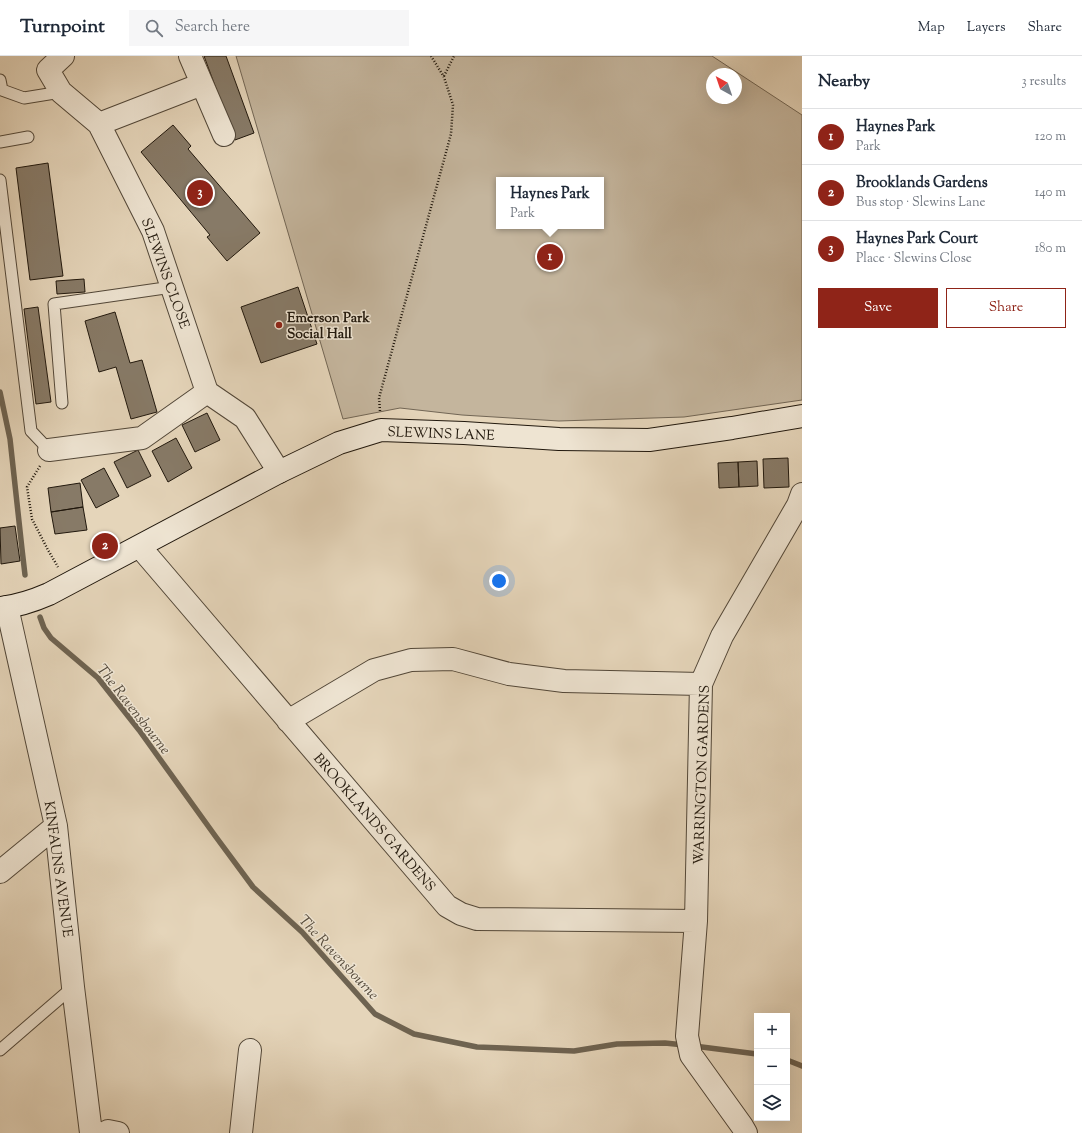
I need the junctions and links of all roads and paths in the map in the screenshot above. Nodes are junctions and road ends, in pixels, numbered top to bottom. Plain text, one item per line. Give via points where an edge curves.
1 (63, 56) edge
2 (190, 56) edge
3 (431, 56) edge
4 (454, 56) edge
5 (444, 77) junction
6 (0, 80) edge
7 (202, 84) junction
8 (61, 92) junction
9 (99, 124) junction
10 (224, 135) dead end
11 (28, 137) dead end
12 (0, 142) edge
13 (0, 180) edge
14 (172, 287) junction
15 (207, 392) junction
16 (62, 403) dead end
17 (802, 416) edge
18 (381, 430) junction
19 (49, 450) junction
20 (279, 472) junction
21 (802, 494) edge
22 (140, 547) junction
23 (69, 584) junction
24 (3, 608) edge
25 (701, 684) junction
26 (288, 721) junction
27 (56, 826) junction
28 (0, 872) edge
29 (696, 920) junction
30 (73, 987) junction
31 (0, 1050) edge
32 (250, 1050) dead end
33 (91, 1133) edge
34 (105, 1133) edge
35 (118, 1133) edge
36 (241, 1133) edge
37 (746, 1133) edge

1 - 8 street, SLEWINS CLOSE via 48,70
2 - 7 street
3 - 5 path
4 - 5 path
5 - 18 path via 453,106 451,134 379,398
6 - 8 lane via 2,90 24,98
7 - 9 street
7 - 10 street
8 - 9 street, SLEWINS CLOSE
9 - 14 street, SLEWINS CLOSE via 153,231
11 - 12 lane
13 - 19 lane via 30,431
14 - 15 street, SLEWINS CLOSE
14 - 16 lane via 54,304
15 - 19 street via 142,438
15 - 20 street via 245,418
17 - 18 street, SLEWINS LANE via 649,440 559,439
18 - 20 street, SLEWINS LANE via 339,443
19 - 23 path via 27,487 32,519
20 - 22 street, SLEWINS LANE
21 - 25 street, WARRINGTON GARDENS via 722,636
22 - 23 street, SLEWINS LANE
22 - 26 street, BROOKLANDS GARDENS
23 - 24 street, SLEWINS LANE via 33,601
24 - 27 street, KINFAUNS AVENUE
25 - 26 street via 564,681 509,674 453,659 411,660 374,670
25 - 29 street, WARRINGTON GARDENS
26 - 29 street, BROOKLANDS GARDENS via 447,906 461,914 477,919
27 - 28 street
27 - 30 street, KINFAUNS AVENUE
29 - 37 street, WARRINGTON GARDENS via 689,1046
30 - 31 lane
30 - 33 street, KINFAUNS AVENUE
32 - 36 street
34 - 35 street

